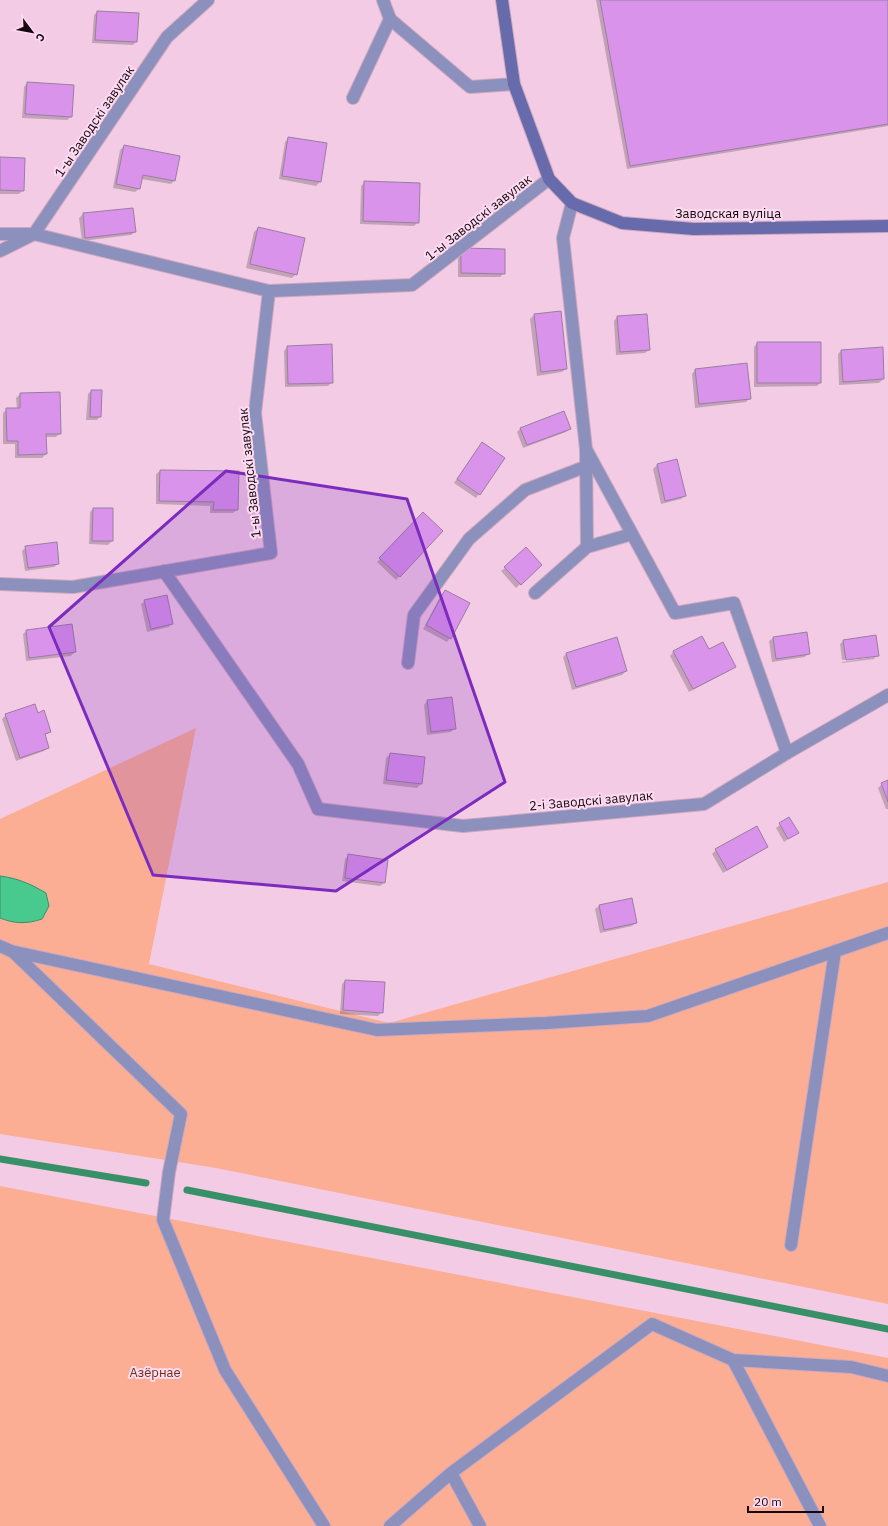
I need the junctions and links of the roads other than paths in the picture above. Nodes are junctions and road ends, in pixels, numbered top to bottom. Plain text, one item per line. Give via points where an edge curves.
1 (208, 0) edge
2 (383, 0) edge
3 (502, 0) edge
4 (390, 19) junction
5 (514, 84) junction
6 (352, 98) dead end
7 (549, 179) junction
8 (572, 203) junction
9 (888, 226) edge
10 (0, 234) edge
11 (34, 234) junction
12 (0, 251) edge
13 (269, 291) junction
14 (586, 449) junction
15 (587, 466) junction
16 (632, 534) junction
17 (587, 547) junction
18 (164, 572) junction
19 (0, 584) edge
20 (535, 593) dead end
21 (408, 663) dead end
22 (888, 695) edge
23 (787, 753) junction
24 (888, 933) edge
25 (6, 948) edge
26 (835, 951) junction
27 (791, 1245) dead end
28 (734, 1360) junction
29 (888, 1376) edge
30 (451, 1472) junction
31 (324, 1526) edge
32 (390, 1526) edge
33 (480, 1526) edge
34 (820, 1526) edge

1 - 11 street, 1-ы Заводскі завулак via 167,37
2 - 4 street
3 - 5 street, Заводская вуліца
4 - 5 street via 470,87
4 - 6 street
5 - 7 street, Заводская вуліца
7 - 8 street, Заводская вуліца
7 - 13 street, 1-ы Заводскі завулак via 412,285
8 - 9 street, Заводская вуліца via 622,223 687,228
8 - 14 street via 563,238
10 - 11 street
11 - 12 street, 1-ы Заводскі завулак
11 - 13 street
13 - 18 street, 1-ы Заводскі завулак via 255,413 271,553
14 - 15 street
14 - 16 street
15 - 17 street
15 - 21 street via 524,490 469,539 414,615
16 - 17 street
16 - 23 street via 675,613 734,603
17 - 20 street
18 - 19 street, 1-ы Заводскі завулак via 73,587
18 - 23 street, 2-і Заводскі завулак via 298,764 318,809 463,826 704,804
22 - 23 street, 2-і Заводскі завулак
24 - 26 street
25 - 26 street via 377,1030 648,1016
25 - 31 street via 181,1114 168,1172 163,1220 225,1370
26 - 27 street
28 - 29 street via 851,1367
28 - 30 street via 652,1324
28 - 34 street
30 - 32 street
30 - 33 street

